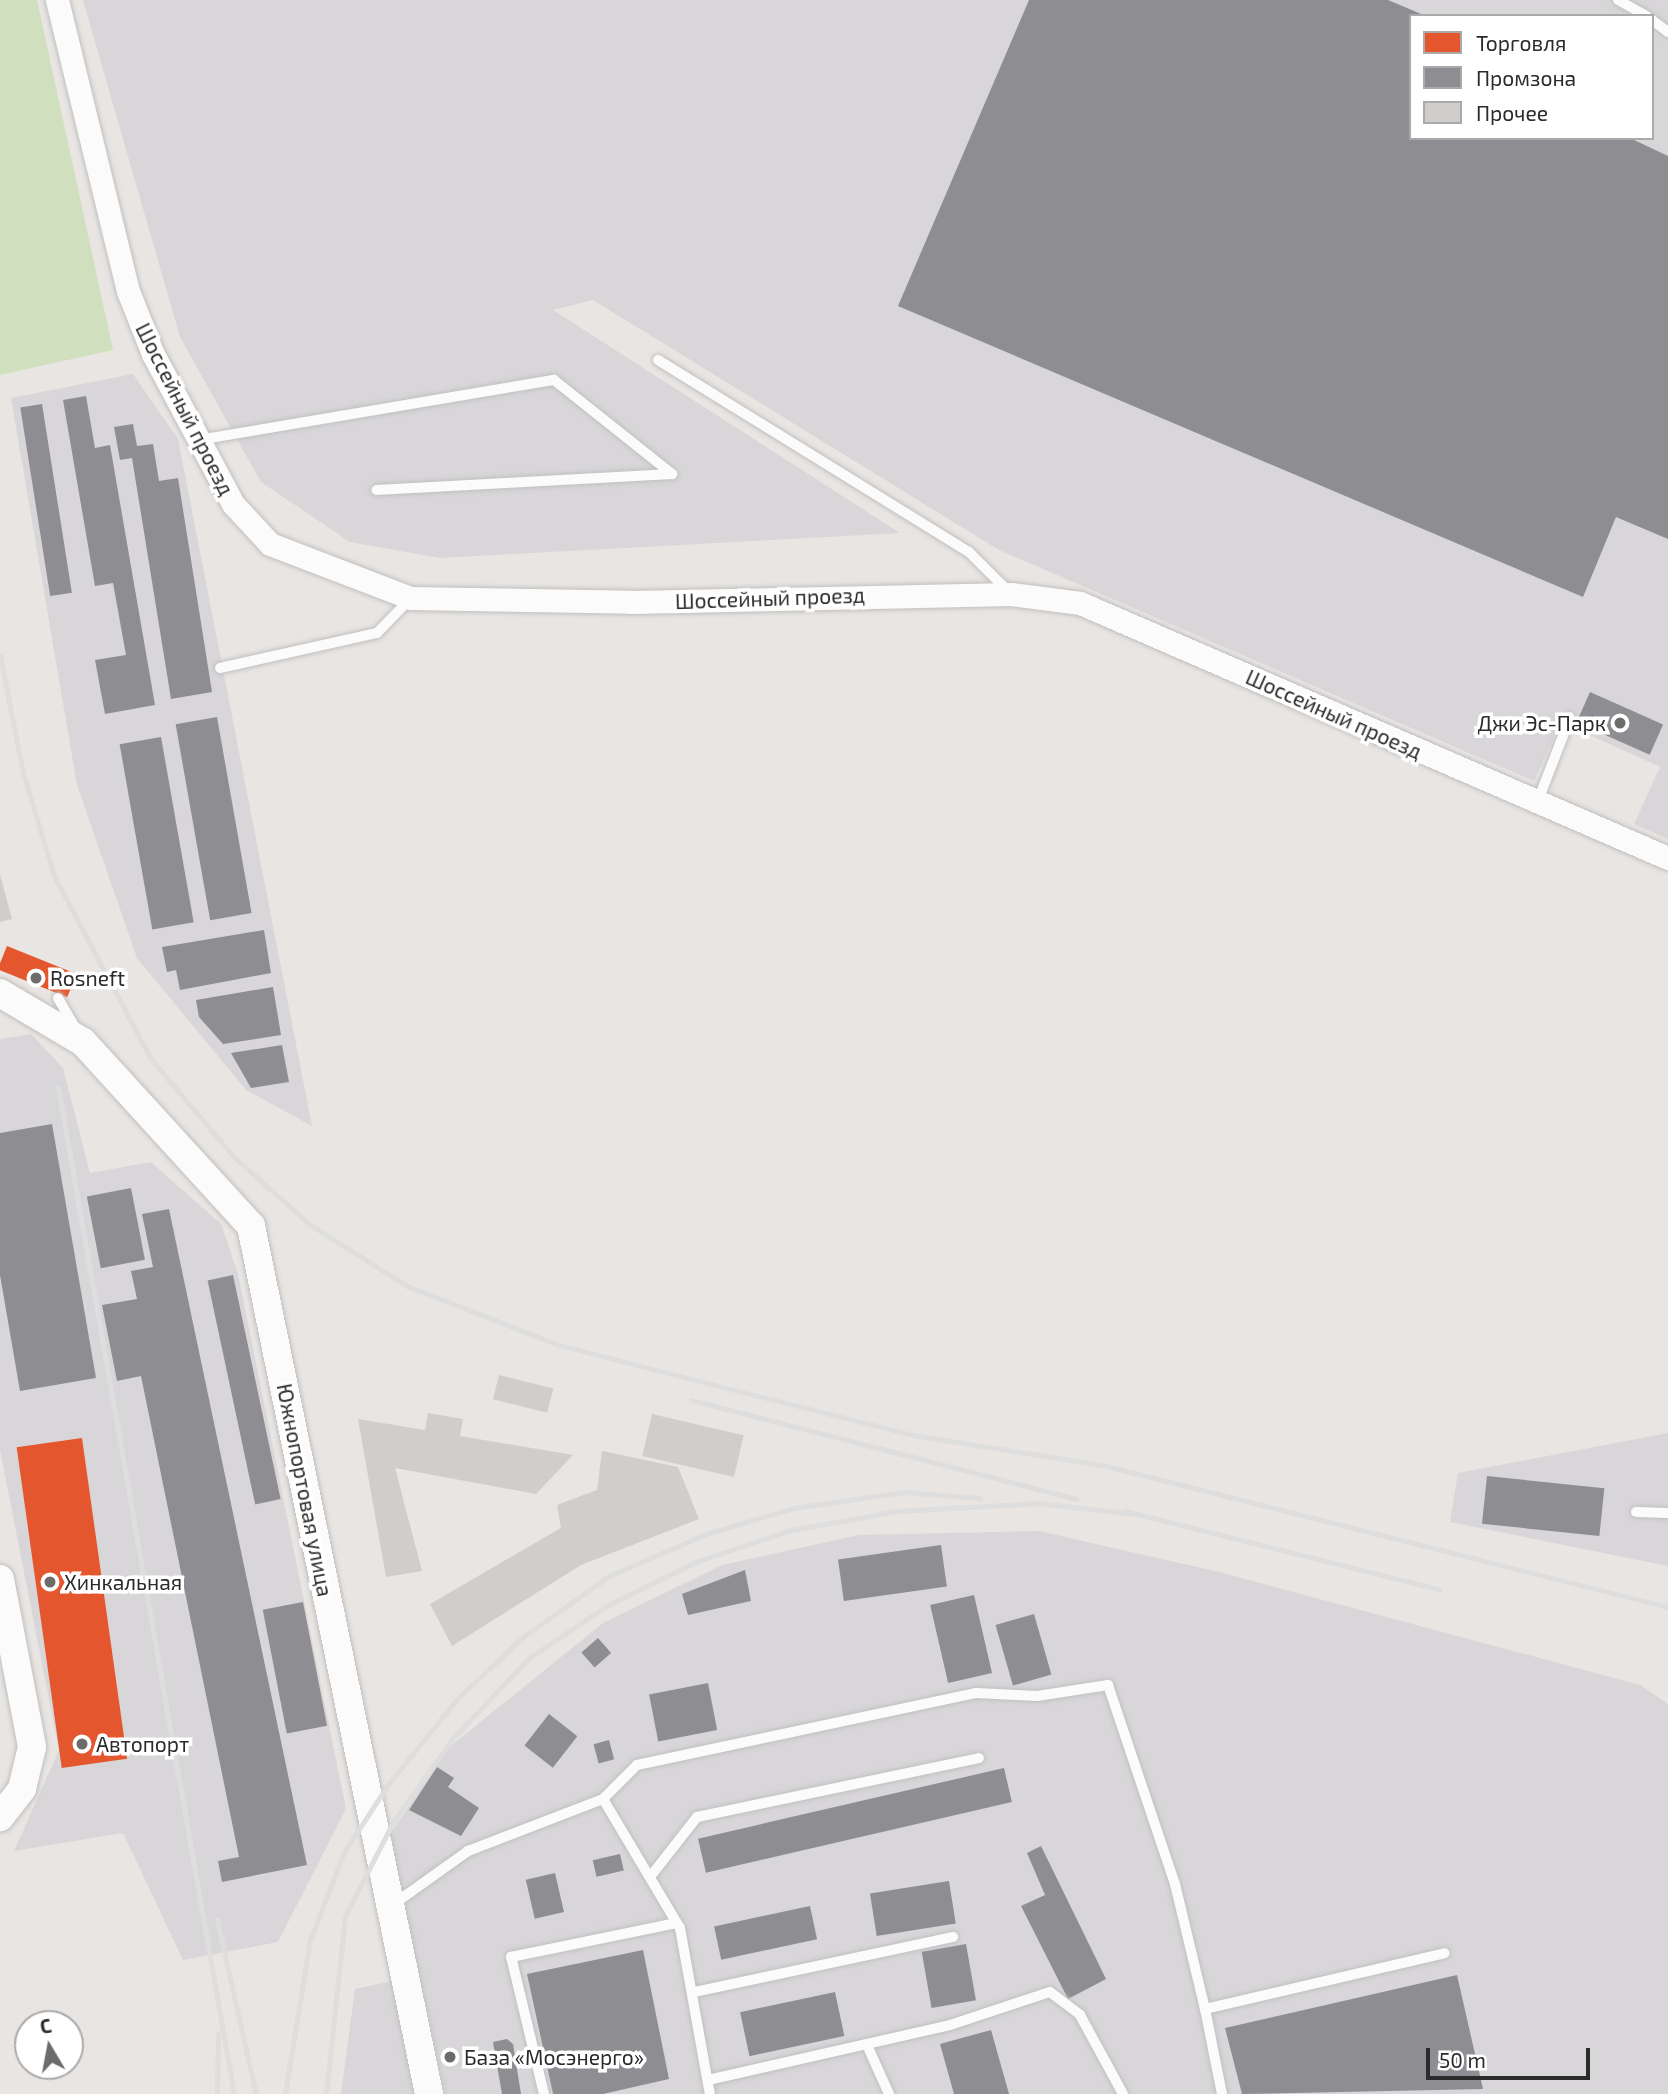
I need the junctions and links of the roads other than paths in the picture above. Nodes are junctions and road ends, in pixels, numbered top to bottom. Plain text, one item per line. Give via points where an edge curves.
1 (57, 0) edge
2 (1618, 0) edge
3 (1643, 14) edge
4 (658, 360) dead end
5 (198, 440) junction
6 (376, 490) dead end
7 (1011, 594) junction
8 (411, 598) junction
9 (220, 668) dead end
10 (1570, 718) dead end
11 (1537, 803) junction
12 (1668, 858) edge
13 (0, 993) edge
14 (58, 998) dead end
15 (83, 1042) junction
16 (1636, 1511) dead end
17 (1668, 1513) edge
18 (0, 1579) edge
19 (979, 1758) dead end
20 (603, 1800) junction
21 (0, 1817) edge
22 (650, 1877) junction
23 (389, 1908) junction
24 (677, 1923) junction
25 (953, 1937) dead end
26 (1445, 1953) dead end
27 (694, 1992) junction
28 (1205, 2008) junction
29 (867, 2045) junction
30 (708, 2080) junction
31 (429, 2094) edge
32 (544, 2094) edge
33 (710, 2094) edge
34 (889, 2094) edge
35 (1124, 2094) edge
36 (1222, 2094) edge

1 - 5 street, Шоссейный проезд via 128,291
2 - 3 lane
4 - 7 lane via 969,552
5 - 6 lane via 554,380 672,474
5 - 8 street, Шоссейный проезд via 233,504 270,544
7 - 8 street, Шоссейный проезд via 632,602
7 - 11 street, Шоссейный проезд via 1080,603
8 - 9 lane via 377,633
10 - 11 lane
11 - 12 street, Шоссейный проезд
13 - 15 street, Южнопортовая улица
14 - 15 lane
15 - 23 street, Южнопортовая улица via 251,1226
16 - 17 lane
18 - 21 street via 32,1747 22,1789
19 - 22 lane via 697,1817
20 - 22 lane
20 - 23 lane via 468,1851
20 - 28 lane via 637,1765 976,1693 1037,1696 1108,1685 1175,1884
22 - 24 lane
23 - 31 street, Южнопортовая улица
24 - 27 lane
24 - 32 lane via 511,1957
25 - 27 lane
26 - 28 lane
27 - 30 lane
28 - 36 lane
29 - 30 lane
29 - 34 lane
29 - 35 lane via 1050,1992 1080,2015
30 - 33 lane

